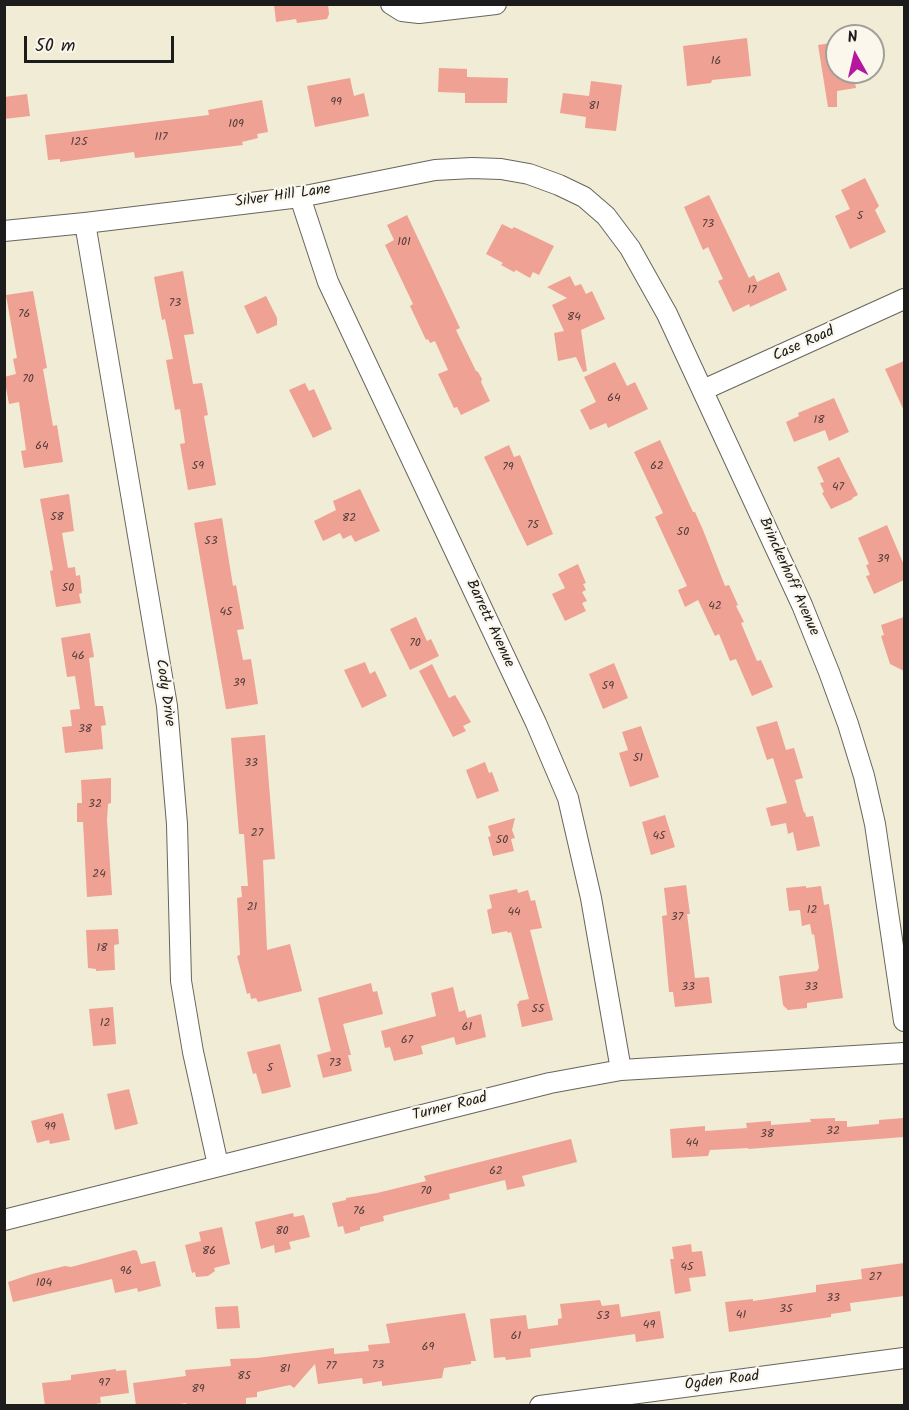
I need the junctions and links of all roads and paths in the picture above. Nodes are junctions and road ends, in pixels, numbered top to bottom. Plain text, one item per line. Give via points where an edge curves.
1 (391, 4) edge
2 (496, 4) edge
3 (559, 185) joint
4 (300, 197) junction
5 (85, 223) junction
6 (4, 231) edge
7 (904, 299) edge
8 (703, 390) junction
9 (904, 1021) edge
10 (904, 1053) edge
11 (621, 1070) junction
12 (218, 1165) junction
13 (4, 1220) edge
14 (904, 1358) edge
15 (540, 1406) edge

1 - 2 street via 402,11 419,13
3 - 4 street, Silver Hill Lane via 529,174 472,168 435,170
3 - 8 street, Brinckerhoff Avenue via 584,197 606,216 630,248
4 - 5 street, Silver Hill Lane
4 - 11 street, Barrett Avenue via 328,282 568,798 591,898
5 - 6 street, Silver Hill Lane
5 - 12 street, Cody Drive via 167,706 177,824 181,981
7 - 8 street, Case Road
8 - 9 street, Brinckerhoff Avenue via 802,605 848,724 875,824
10 - 11 street, Turner Road
11 - 12 street, Turner Road via 539,1086
12 - 13 street, Turner Road
14 - 15 street, Ogden Road

